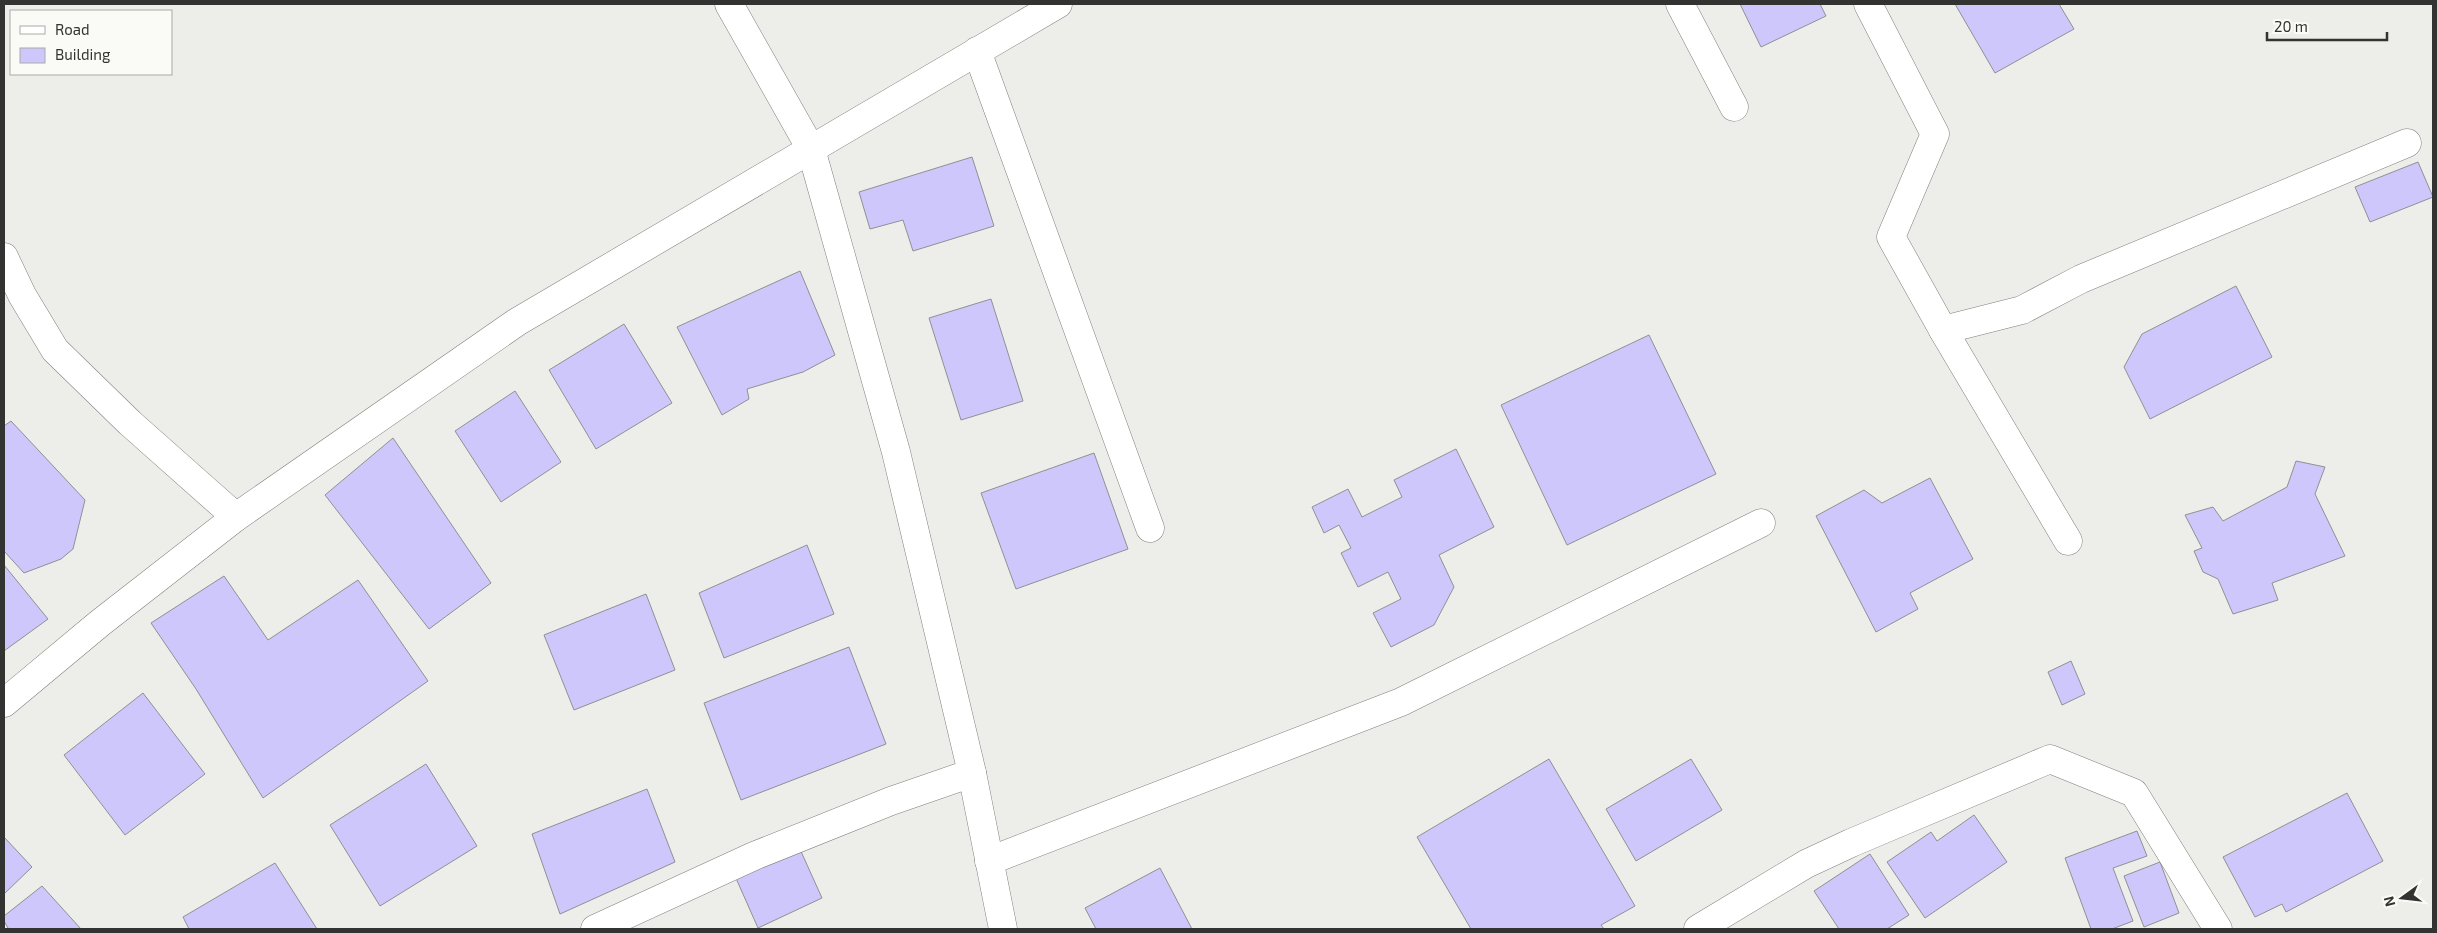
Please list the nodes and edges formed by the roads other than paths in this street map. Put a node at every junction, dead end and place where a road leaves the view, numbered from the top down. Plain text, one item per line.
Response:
1 (729, 4) edge
2 (1058, 4) edge
3 (1680, 4) edge
4 (1868, 4) edge
5 (977, 52) junction
6 (1734, 107) dead end
7 (2406, 143) dead end
8 (811, 150) junction
9 (4, 256) edge
10 (1943, 330) junction
11 (236, 517) junction
12 (1761, 522) dead end
13 (1150, 528) dead end
14 (2068, 541) dead end
15 (4, 703) edge
16 (972, 774) junction
17 (989, 861) junction
18 (595, 929) edge
19 (1003, 929) edge
20 (1698, 929) edge
21 (2218, 929) edge

1 - 8 street
2 - 5 street
3 - 6 street
4 - 10 street
5 - 8 street
5 - 13 street
7 - 10 street
8 - 11 street
8 - 16 street
9 - 11 street
10 - 14 street
11 - 15 street
12 - 17 street
16 - 17 street
16 - 18 street
17 - 19 street
20 - 21 street

